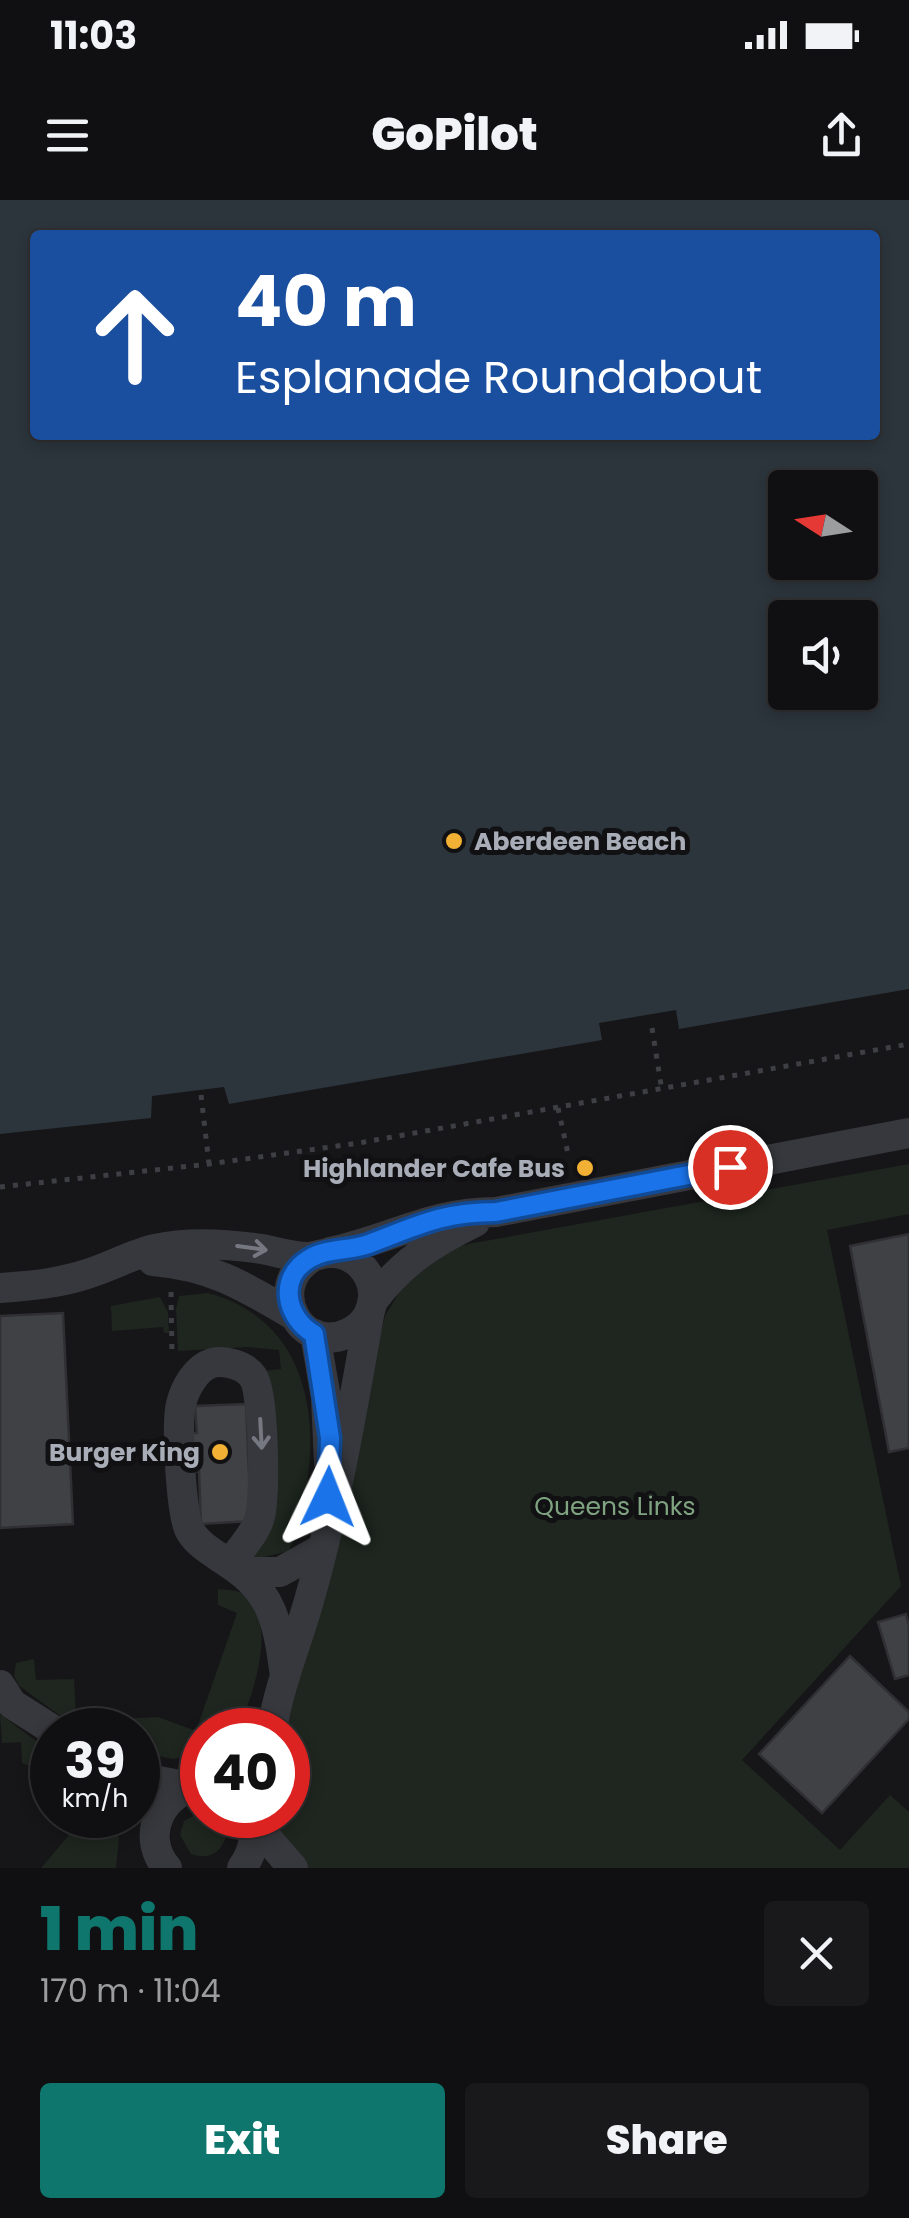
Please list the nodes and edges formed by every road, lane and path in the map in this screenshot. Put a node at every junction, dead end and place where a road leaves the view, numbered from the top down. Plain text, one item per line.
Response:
1 (652, 1028) dead end
2 (909, 1044) edge
3 (662, 1091) junction
4 (201, 1095) dead end
5 (558, 1108) junction
6 (909, 1133) edge
7 (569, 1158) dead end
8 (209, 1164) junction
9 (0, 1187) edge
10 (496, 1212) junction
11 (321, 1255) junction
12 (126, 1259) junction
13 (0, 1288) edge
14 (371, 1306) junction
15 (172, 1310) dead end
16 (304, 1324) junction
17 (172, 1332) dead end
18 (324, 1538) junction
19 (236, 1568) junction
20 (0, 1685) edge
21 (278, 1703) edge
22 (30, 1715) edge
23 (180, 1794) edge
24 (254, 1838) edge
25 (267, 1838) edge
26 (152, 1846) edge
27 (242, 1868) edge
28 (292, 1868) edge

1 - 3 path
2 - 3 path
3 - 5 path
4 - 8 path
5 - 7 path
5 - 8 path
6 - 10 street
8 - 9 path
10 - 11 street
10 - 14 street
12 -> 11 street
11 - 14 street
11 - 16 street
12 - 13 street
12 - 16 street
14 - 16 street
14 - 18 street
15 - 17 path
16 - 18 street
18 - 19 street
18 - 21 street
19 -> 19 street
19 - 21 street
20 - 22 street
23 - 26 street
24 - 27 street
25 - 28 street

